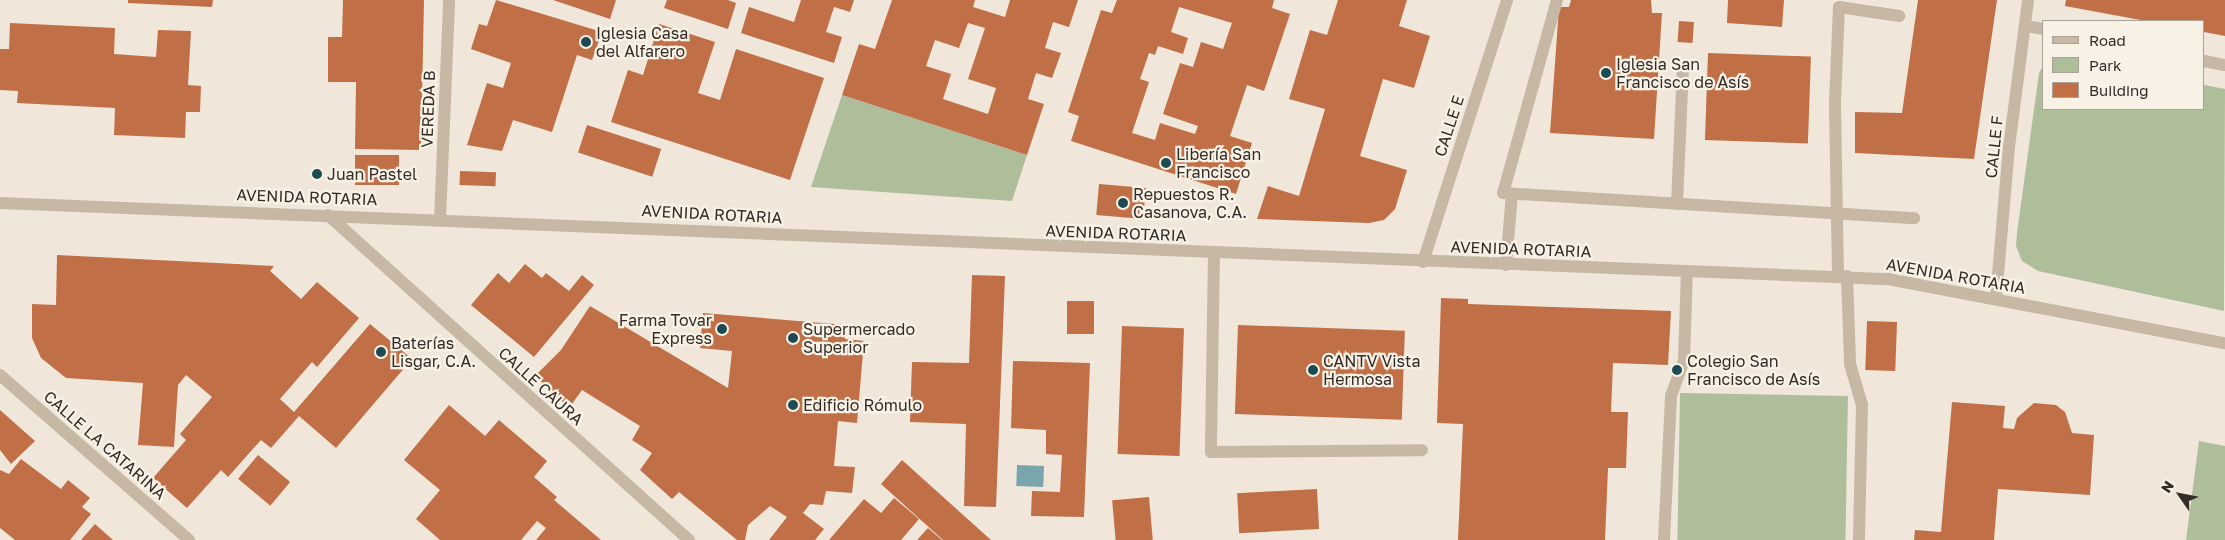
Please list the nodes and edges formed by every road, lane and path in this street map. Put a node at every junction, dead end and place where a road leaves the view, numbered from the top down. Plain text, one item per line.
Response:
1 (449, 0) edge
2 (1507, 0) edge
3 (1557, 0) edge
4 (2028, 0) edge
5 (1900, 16) dead end
6 (2024, 26) junction
7 (2042, 29) edge
8 (2205, 61) edge
9 (2225, 65) edge
10 (1683, 69) dead end
11 (1512, 194) junction
12 (0, 203) edge
13 (1677, 204) junction
14 (1838, 213) junction
15 (328, 214) junction
16 (1914, 218) dead end
17 (440, 219) junction
18 (1214, 253) junction
19 (1423, 262) junction
20 (1506, 265) junction
21 (1687, 271) junction
22 (1843, 276) junction
23 (1996, 298) junction
24 (2225, 343) edge
25 (0, 374) edge
26 (1422, 450) dead end
27 (189, 540) edge
28 (689, 540) edge
29 (1664, 540) edge
30 (1858, 540) edge

1 - 17 street, VEREDA B
2 - 19 street, CALLE E
3 - 11 street
4 - 6 street, CALLE F
5 - 14 street
6 - 7 street
6 - 23 street, CALLE F
8 - 9 street
10 - 13 street
11 - 13 street
11 - 20 street
12 - 15 street, AVENIDA ROTARIA
13 - 14 street
14 - 16 street
14 - 22 street
15 - 17 street, AVENIDA ROTARIA
15 - 28 street, CALLE CAURA
17 - 18 street, AVENIDA ROTARIA
18 - 19 street, AVENIDA ROTARIA
18 - 26 street
19 - 20 street, AVENIDA ROTARIA
20 - 21 street, AVENIDA ROTARIA
21 - 22 street, AVENIDA ROTARIA
21 - 29 street
22 - 23 street, AVENIDA ROTARIA
22 - 30 street
23 - 24 street, AVENIDA ROTARIA
25 - 27 street, CALLE LA CATARINA

